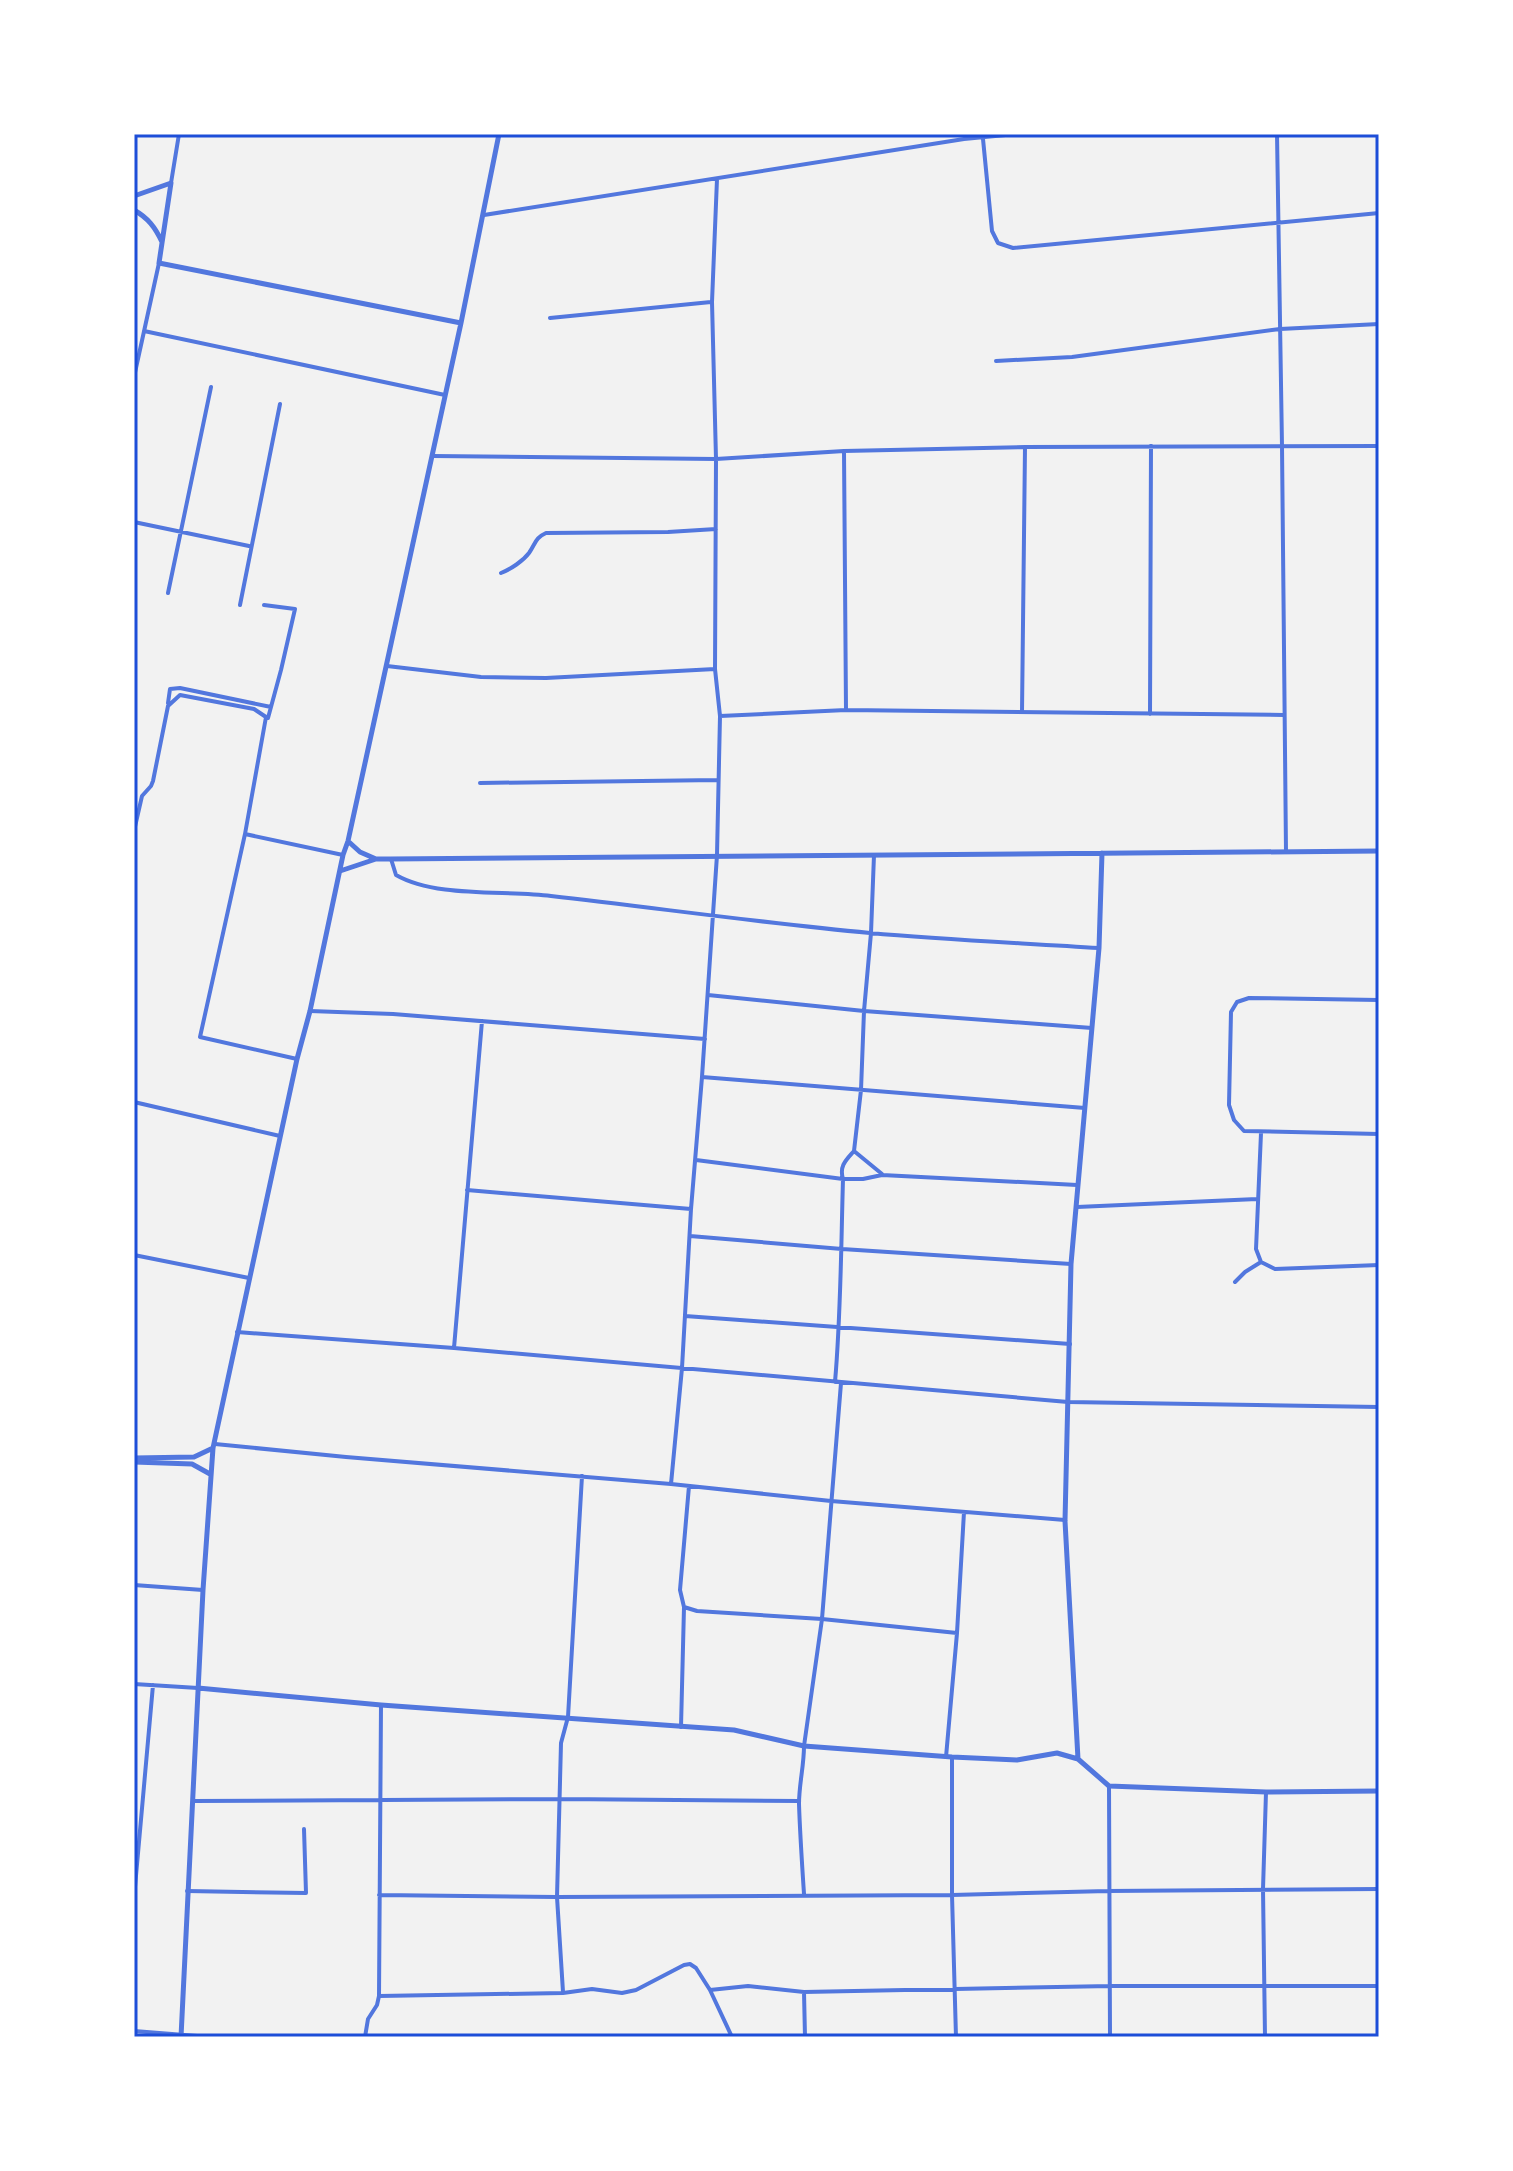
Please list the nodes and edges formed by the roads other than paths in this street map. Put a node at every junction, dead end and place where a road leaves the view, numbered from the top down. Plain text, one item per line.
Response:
1 (179, 134) edge
2 (499, 134) edge
3 (1016, 134) edge
4 (1277, 134) edge
5 (964, 136) edge
6 (983, 138) junction
7 (717, 179) junction
8 (171, 183) junction
9 (134, 196) edge
10 (134, 210) edge
11 (1379, 213) edge
12 (484, 215) junction
13 (1279, 222) junction
14 (162, 243) junction
15 (159, 263) junction
16 (712, 302) junction
17 (550, 318) dead end
18 (461, 323) junction
19 (1379, 324) edge
20 (1280, 329) junction
21 (144, 331) junction
22 (996, 361) dead end
23 (134, 377) edge
24 (211, 387) dead end
25 (445, 395) junction
26 (280, 404) dead end
27 (1151, 446) junction
28 (1282, 446) junction
29 (1379, 446) edge
30 (1025, 447) junction
31 (844, 451) junction
32 (432, 456) junction
33 (716, 459) junction
34 (134, 522) edge
35 (716, 529) junction
36 (180, 531) junction
37 (250, 546) junction
38 (501, 573) dead end
39 (168, 593) dead end
40 (240, 605) dead end
41 (264, 605) dead end
42 (387, 666) junction
43 (715, 669) junction
44 (168, 706) junction
45 (271, 707) junction
46 (846, 710) junction
47 (1022, 712) junction
48 (1150, 714) junction
49 (1284, 715) junction
50 (720, 716) junction
51 (265, 728) junction
52 (718, 780) junction
53 (480, 783) dead end
54 (134, 799) edge
55 (141, 800) junction
56 (134, 831) edge
57 (245, 834) junction
58 (348, 841) junction
59 (1379, 851) edge
60 (1286, 852) junction
61 (1102, 853) junction
62 (343, 855) junction
63 (717, 855) junction
64 (874, 855) junction
65 (376, 859) junction
66 (394, 859) junction
67 (340, 871) junction
68 (712, 917) junction
69 (871, 933) junction
70 (1099, 948) junction
71 (708, 995) junction
72 (1379, 1000) edge
73 (310, 1011) junction
74 (864, 1011) junction
75 (482, 1021) junction
76 (1093, 1028) junction
77 (705, 1039) junction
78 (297, 1059) junction
79 (702, 1077) junction
80 (861, 1090) junction
81 (134, 1102) edge
82 (1085, 1108) junction
83 (1261, 1133) junction
84 (1379, 1134) edge
85 (281, 1136) junction
86 (854, 1151) junction
87 (696, 1160) junction
88 (882, 1175) junction
89 (843, 1179) junction
90 (1077, 1185) junction
91 (467, 1190) junction
92 (1257, 1199) junction
93 (1077, 1207) junction
94 (691, 1209) junction
95 (690, 1236) junction
96 (842, 1249) junction
97 (134, 1255) edge
98 (1261, 1262) junction
99 (1071, 1264) junction
100 (1379, 1265) edge
101 (249, 1278) junction
102 (1235, 1282) dead end
103 (685, 1316) junction
104 (840, 1328) junction
105 (237, 1332) junction
106 (1070, 1344) junction
107 (454, 1348) junction
108 (682, 1368) junction
109 (838, 1382) junction
110 (1068, 1402) junction
111 (1379, 1407) edge
112 (214, 1446) junction
113 (134, 1460) edge
114 (210, 1474) junction
115 (582, 1476) junction
116 (671, 1484) junction
117 (689, 1486) junction
118 (831, 1501) junction
119 (964, 1512) junction
120 (1065, 1521) junction
121 (134, 1585) edge
122 (203, 1590) junction
123 (684, 1607) junction
124 (822, 1619) junction
125 (957, 1633) junction
126 (134, 1684) edge
127 (153, 1685) junction
128 (198, 1688) junction
129 (381, 1705) junction
130 (568, 1717) junction
131 (681, 1727) junction
132 (804, 1746) junction
133 (949, 1757) junction
134 (1078, 1759) junction
135 (1109, 1786) junction
136 (1379, 1791) edge
137 (1266, 1792) junction
138 (560, 1799) junction
139 (193, 1801) junction
140 (380, 1801) junction
141 (799, 1801) junction
142 (304, 1829) dead end
143 (1263, 1889) junction
144 (1379, 1889) edge
145 (187, 1891) junction
146 (1108, 1891) junction
147 (379, 1895) junction
148 (804, 1895) junction
149 (952, 1895) junction
150 (557, 1897) junction
151 (134, 1898) edge
152 (1265, 1985) junction
153 (1111, 1986) junction
154 (1379, 1986) edge
155 (710, 1990) junction
156 (956, 1990) junction
157 (804, 1992) junction
158 (563, 1993) junction
159 (379, 1996) junction
160 (134, 2031) edge
161 (181, 2036) edge
162 (210, 2037) edge
163 (365, 2037) edge
164 (732, 2037) edge
165 (805, 2037) edge
166 (956, 2037) edge
167 (1110, 2037) edge
168 (1265, 2037) edge

1 - 8 street
2 - 12 street
3 - 6 street
4 - 13 street
5 - 6 street
5 - 7 street
6 - 13 street
7 - 12 street
7 - 16 street
8 - 9 street
8 - 14 street
10 - 14 street
11 - 13 street
12 - 18 street
13 - 20 street
14 - 15 street
15 - 18 street
15 - 21 street
16 - 17 street
16 - 33 street
18 - 25 street
19 - 20 street
20 - 22 street
20 - 28 street
21 - 23 street
21 - 25 street
24 - 36 street
25 - 32 street
26 - 37 street
27 - 28 street
27 - 30 street
27 - 48 street
28 - 29 street
28 - 49 street
30 - 31 street
30 - 47 street
31 - 33 street
31 - 46 street
32 - 33 street
32 - 42 street
33 - 35 street
34 - 36 street
35 - 38 street
35 - 43 street
36 - 37 street
36 - 39 street
37 - 40 street
41 - 45 street
42 - 43 street
42 - 58 street
43 - 50 street
44 - 45 street
44 - 51 street
44 - 55 street
45 - 51 street
46 - 47 street
46 - 50 street
47 - 48 street
48 - 49 street
49 - 60 street
50 - 52 street
51 - 57 street
52 - 53 street
52 - 63 street
54 - 55 street
55 - 56 street
57 - 62 street
57 - 78 street
58 - 62 street
58 - 65 street
59 - 60 street
60 - 61 street
61 - 64 street
61 - 70 street
62 - 67 street
63 - 64 street
63 - 66 street
63 - 68 street
64 - 69 street
65 - 66 street
65 - 67 street
66 - 68 street
67 - 73 street
68 - 69 street
68 - 71 street
69 - 70 street
69 - 74 street
70 - 76 street
71 - 74 street
71 - 77 street
72 - 83 street
73 - 75 street
73 - 78 street
74 - 76 street
74 - 80 street
75 - 77 street
75 - 91 street
76 - 82 street
77 - 79 street
78 - 85 street
79 - 80 street
79 - 87 street
80 - 82 street
80 - 86 street
81 - 85 street
82 - 90 street
83 - 84 street
83 - 92 street
85 - 101 street
86 - 88 street
86 - 89 street
87 - 89 street
87 - 94 street
88 - 89 street
88 - 90 street
89 - 96 street
90 - 93 street
91 - 94 street
91 - 107 street
92 - 93 street
92 - 98 street
93 - 99 street
94 - 95 street
95 - 96 street
95 - 103 street
96 - 99 street
96 - 104 street
97 - 101 street
98 - 100 street
98 - 102 street
99 - 106 street
101 - 105 street
103 - 104 street
103 - 108 street
104 - 106 street
104 - 109 street
105 - 107 street
105 - 112 street
106 - 110 street
107 - 108 street
108 - 109 street
108 - 116 street
109 - 110 street
109 - 118 street
110 - 111 street
110 - 120 street
112 - 113 street
112 - 114 street
112 - 115 street
113 - 114 street
114 - 122 street
115 - 116 street
115 - 130 street
116 - 117 street
117 - 118 street
117 - 123 street
118 - 119 street
118 - 124 street
119 - 120 street
119 - 125 street
120 - 134 street
121 - 122 street
122 - 128 street
123 - 124 street
123 - 131 street
124 - 125 street
124 - 132 street
125 - 133 street
126 - 127 street
127 - 128 street
127 - 151 street
128 - 129 street
128 - 139 street
129 - 130 street
129 - 140 street
130 - 131 street
130 - 138 street
131 - 132 street
132 - 133 street
132 - 141 street
133 - 134 street
133 - 149 street
134 - 135 street
135 - 137 street
135 - 146 street
136 - 137 street
137 - 143 street
138 - 140 street
138 - 141 street
138 - 150 street
139 - 140 street
139 - 145 street
140 - 147 street
141 - 148 street
142 - 145 street
143 - 144 street
143 - 146 street
143 - 152 street
145 - 161 street
146 - 149 street
146 - 153 street
147 - 150 street
147 - 159 street
148 - 149 street
148 - 150 street
149 - 156 street
150 - 158 street
152 - 153 street
152 - 154 street
152 - 168 street
153 - 156 street
153 - 167 street
155 - 157 street
155 - 158 street
155 - 164 street
156 - 157 street
156 - 166 street
157 - 165 street
158 - 159 street
159 - 163 street
160 - 161 street
161 - 162 street

